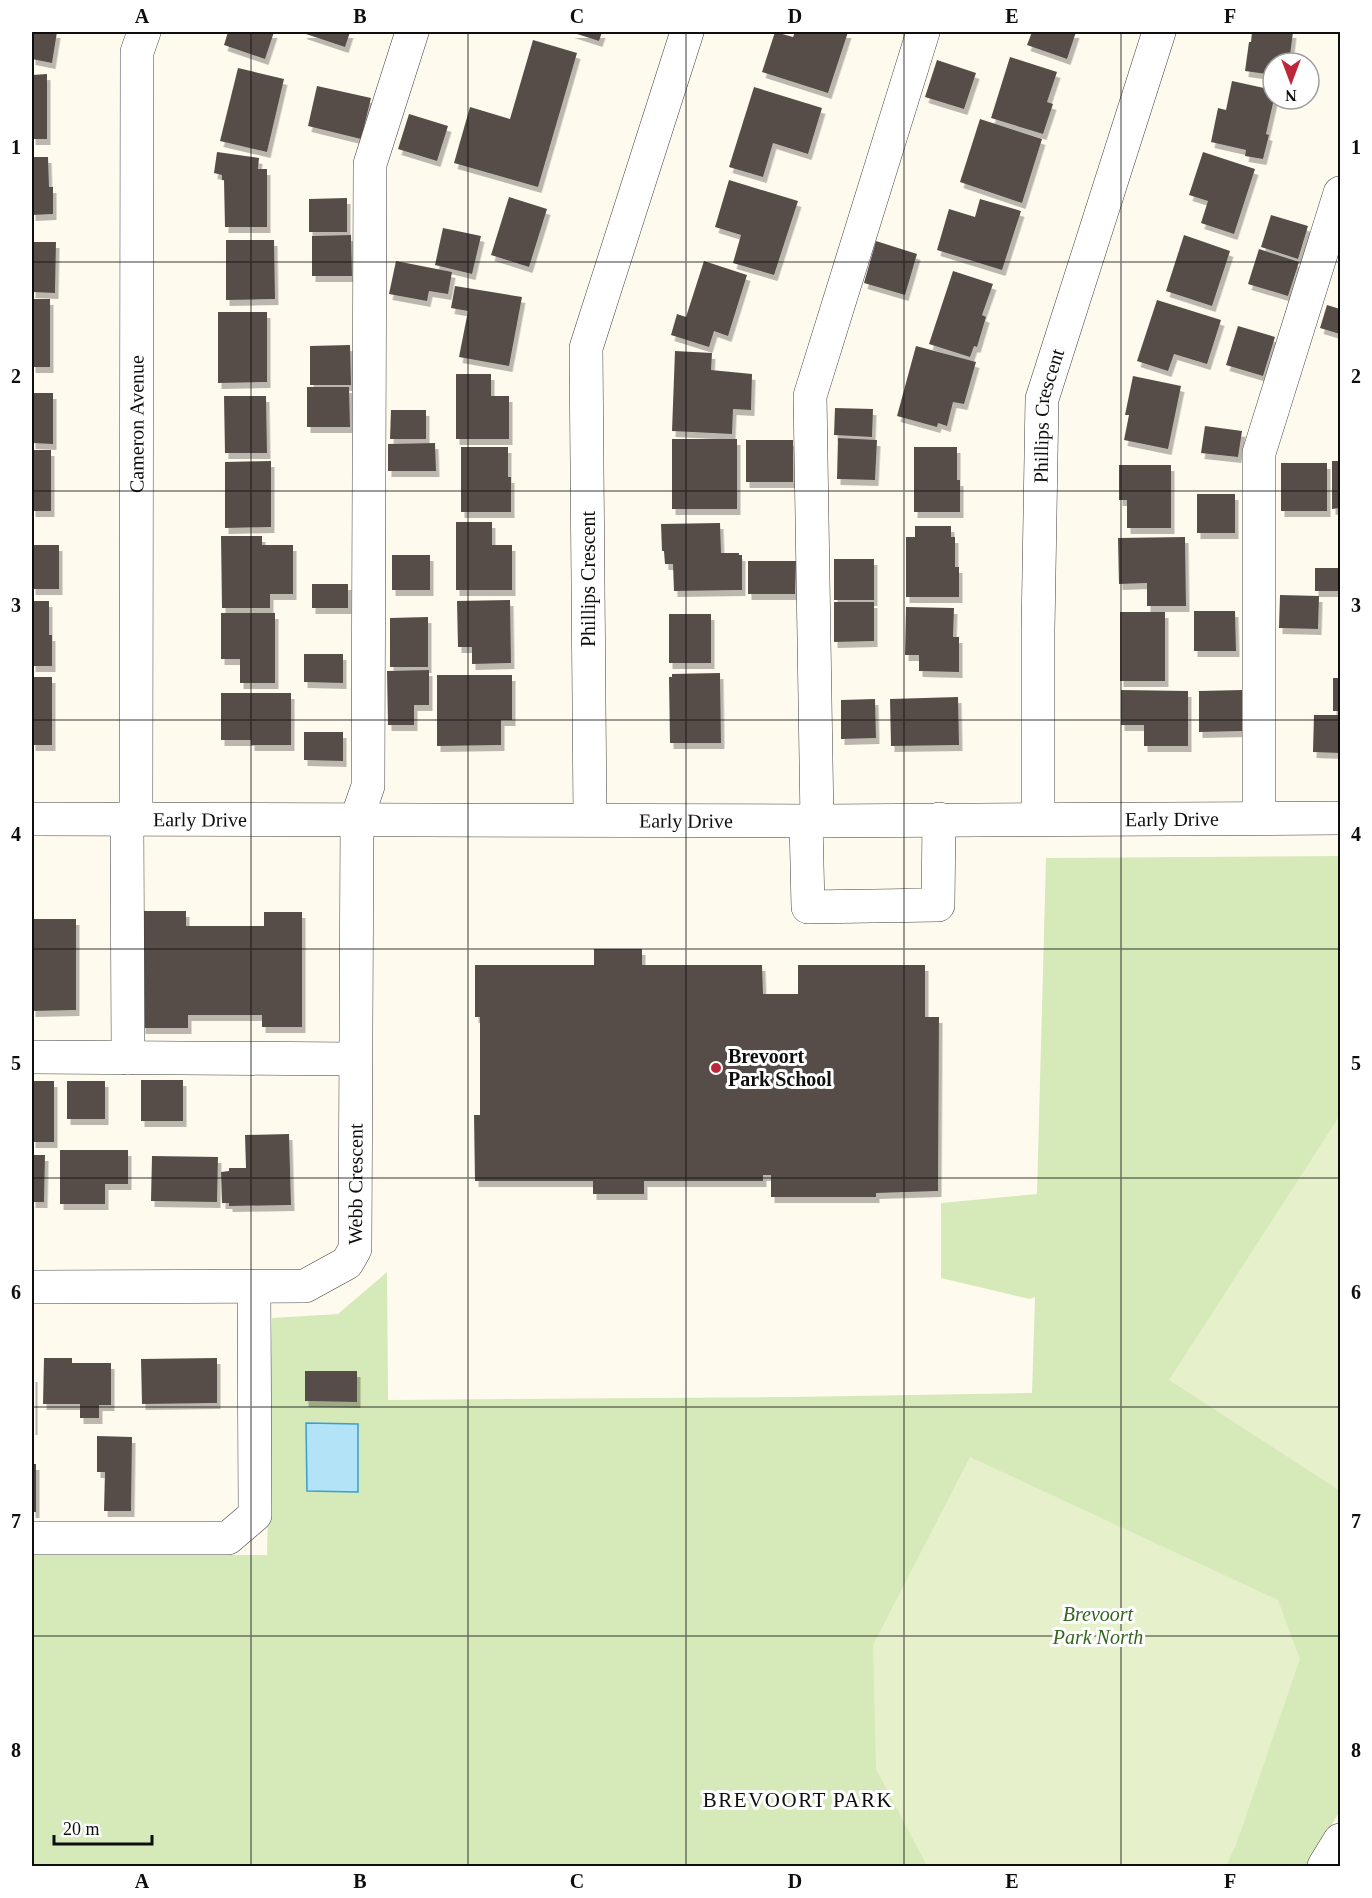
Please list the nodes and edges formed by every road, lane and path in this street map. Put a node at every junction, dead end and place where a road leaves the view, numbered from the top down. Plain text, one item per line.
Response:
1 (144, 32) edge
2 (412, 32) edge
3 (687, 32) edge
4 (923, 32) edge
5 (1159, 32) edge
6 (1341, 193) edge
7 (131, 818) junction
8 (357, 818) junction
9 (1259, 818) junction
10 (1341, 818) edge
11 (32, 819) edge
12 (590, 819) junction
13 (939, 819) junction
14 (1038, 819) junction
15 (812, 820) junction
16 (32, 1057) edge
17 (128, 1058) junction
18 (355, 1059) junction
19 (32, 1287) edge
20 (254, 1287) junction
21 (32, 1538) edge
22 (1341, 1840) edge
23 (1324, 1866) edge

1 - 7 street, Cameron Avenue
2 - 8 street, Webb Crescent
3 - 12 street, Phillips Crescent
4 - 15 street
5 - 14 street, Phillips Crescent
6 - 9 street
7 - 8 street, Early Drive
7 - 11 street, Early Drive
7 - 17 street, Cameron Avenue
8 - 12 street, Early Drive
8 - 18 street, Webb Crescent
9 - 10 street, Early Drive
9 - 14 street, Early Drive
12 - 15 street, Early Drive
13 - 14 street, Early Drive
13 - 15 street, Early Drive
13 - 15 street
16 - 17 street
17 - 18 street
18 - 20 street, Webb Crescent
19 - 20 street, Webb Crescent
20 - 21 street
22 - 23 street

